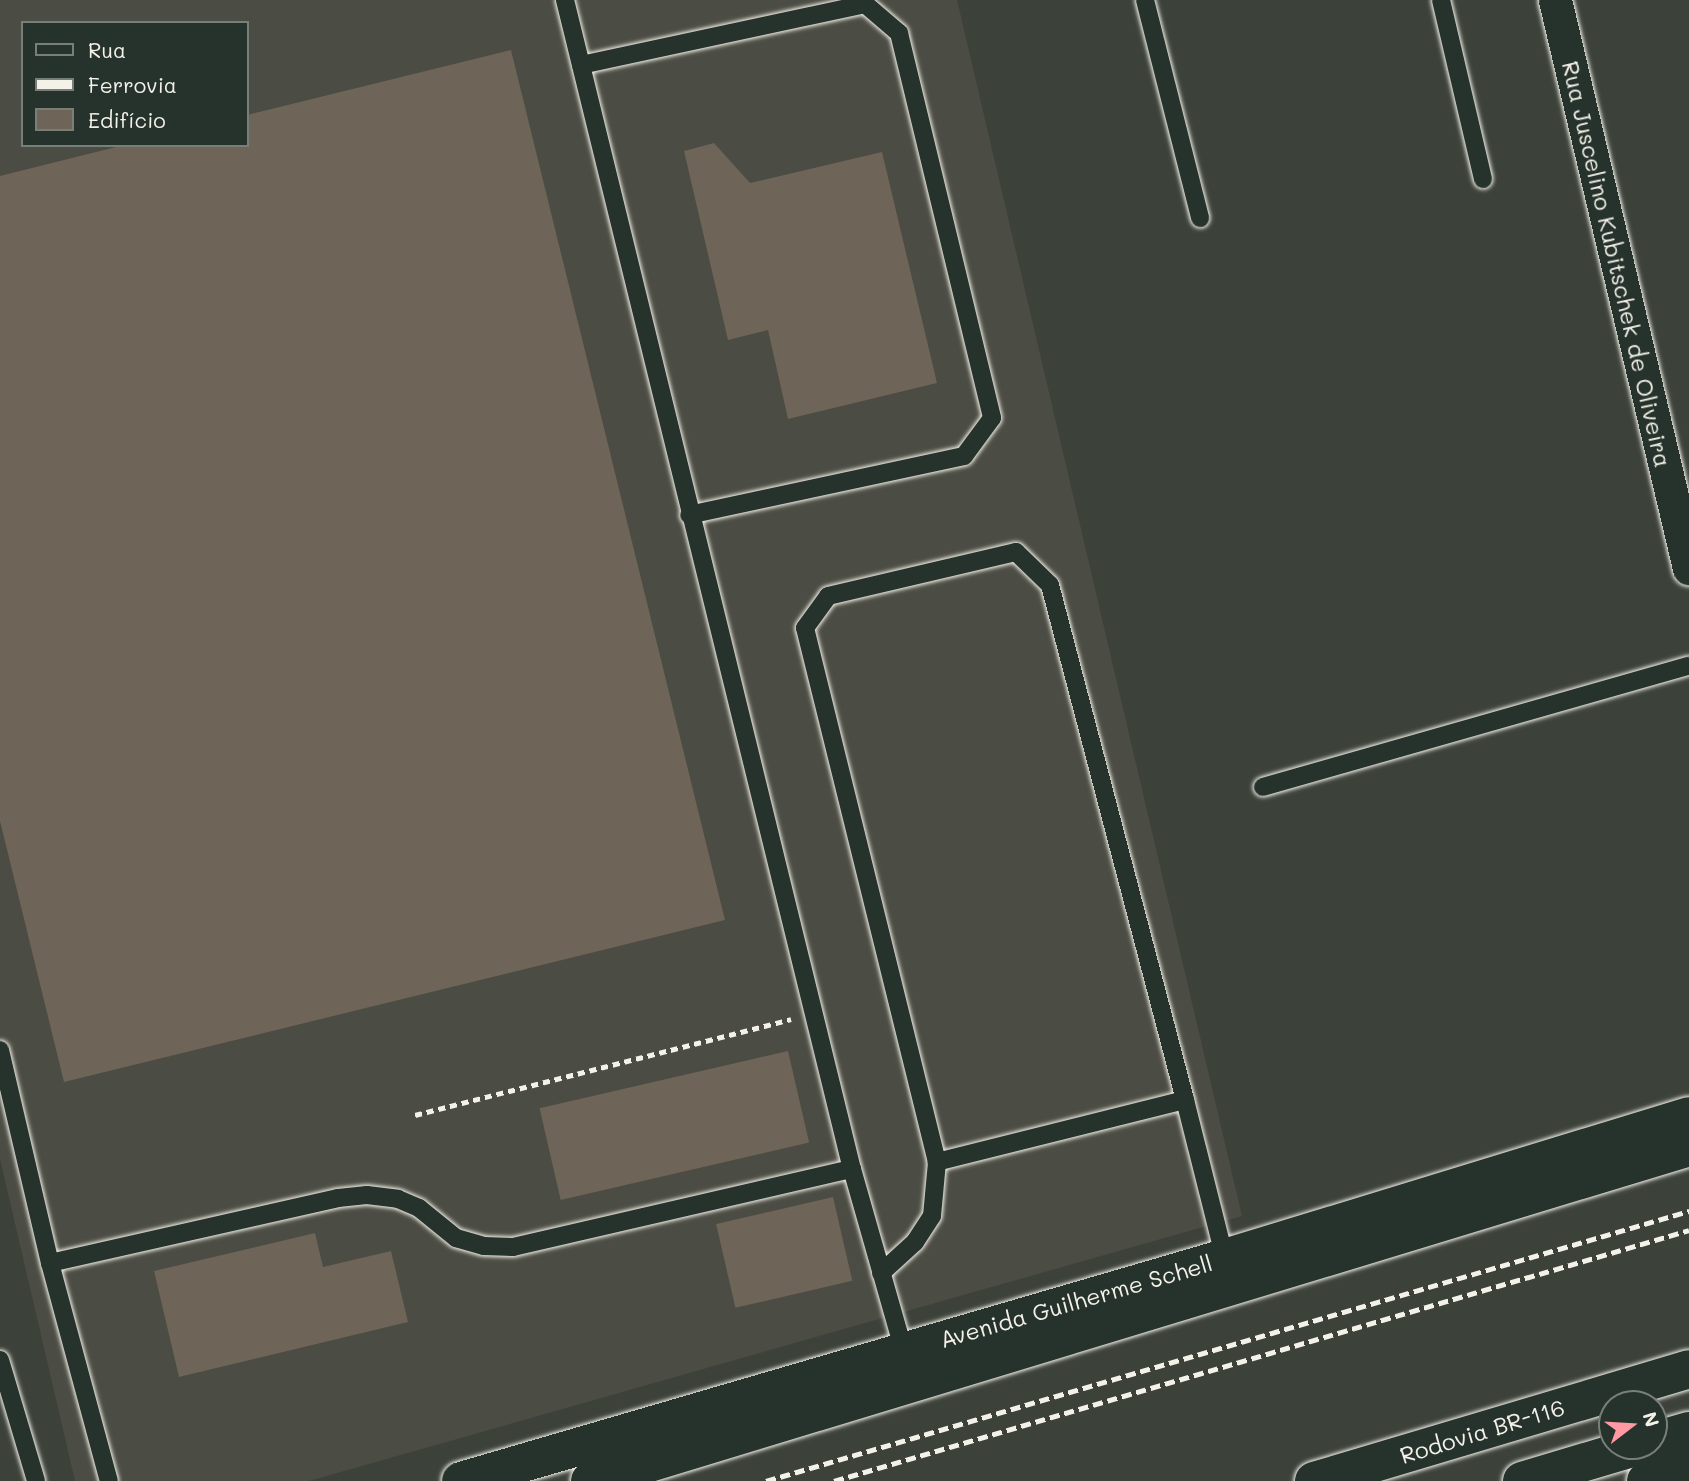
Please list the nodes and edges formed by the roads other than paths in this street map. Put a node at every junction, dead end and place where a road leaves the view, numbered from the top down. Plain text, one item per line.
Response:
1 (565, 0) edge
2 (1145, 0) edge
3 (1441, 0) edge
4 (1555, 0) edge
5 (581, 65) junction
6 (1483, 179) dead end
7 (1200, 219) dead end
8 (689, 515) junction
9 (1689, 568) edge
10 (1689, 666) edge
11 (1263, 787) dead end
12 (0, 1050) edge
13 (1185, 1100) junction
14 (1689, 1116) edge
15 (1689, 1147) edge
16 (937, 1162) junction
17 (852, 1169) junction
18 (50, 1263) junction
19 (1229, 1271) junction
20 (881, 1273) junction
21 (0, 1360) edge
22 (908, 1366) junction
23 (1689, 1369) edge
24 (1689, 1431) edge
25 (1668, 1437) edge
26 (1598, 1458) edge
27 (1689, 1468) edge
28 (37, 1481) edge
29 (109, 1481) edge
30 (461, 1481) edge
31 (590, 1481) edge
32 (1314, 1481) edge
33 (1522, 1481) edge
34 (1646, 1481) edge

1 - 5 lane
2 - 7 lane
3 - 6 lane
4 - 9 street, Rua Juscelino Kubitschek de Oliveira
5 - 8 lane
5 - 8 lane
8 - 17 lane
10 - 11 lane
12 - 18 lane
13 - 16 lane
13 - 16 lane
13 - 19 lane
14 - 19 main road, Avenida Guilherme Schell
15 - 19 main road, Avenida Guilherme Schell
16 - 20 lane
17 - 18 lane
17 - 20 lane
18 - 29 lane
19 - 22 main road, Avenida Guilherme Schell
20 - 22 lane
21 - 28 lane
22 - 30 main road, Avenida Guilherme Schell
22 - 31 main road, Avenida Guilherme Schell
23 - 32 main road, Rodovia BR-116
24 - 25 main road
26 - 33 main road
27 - 34 main road

